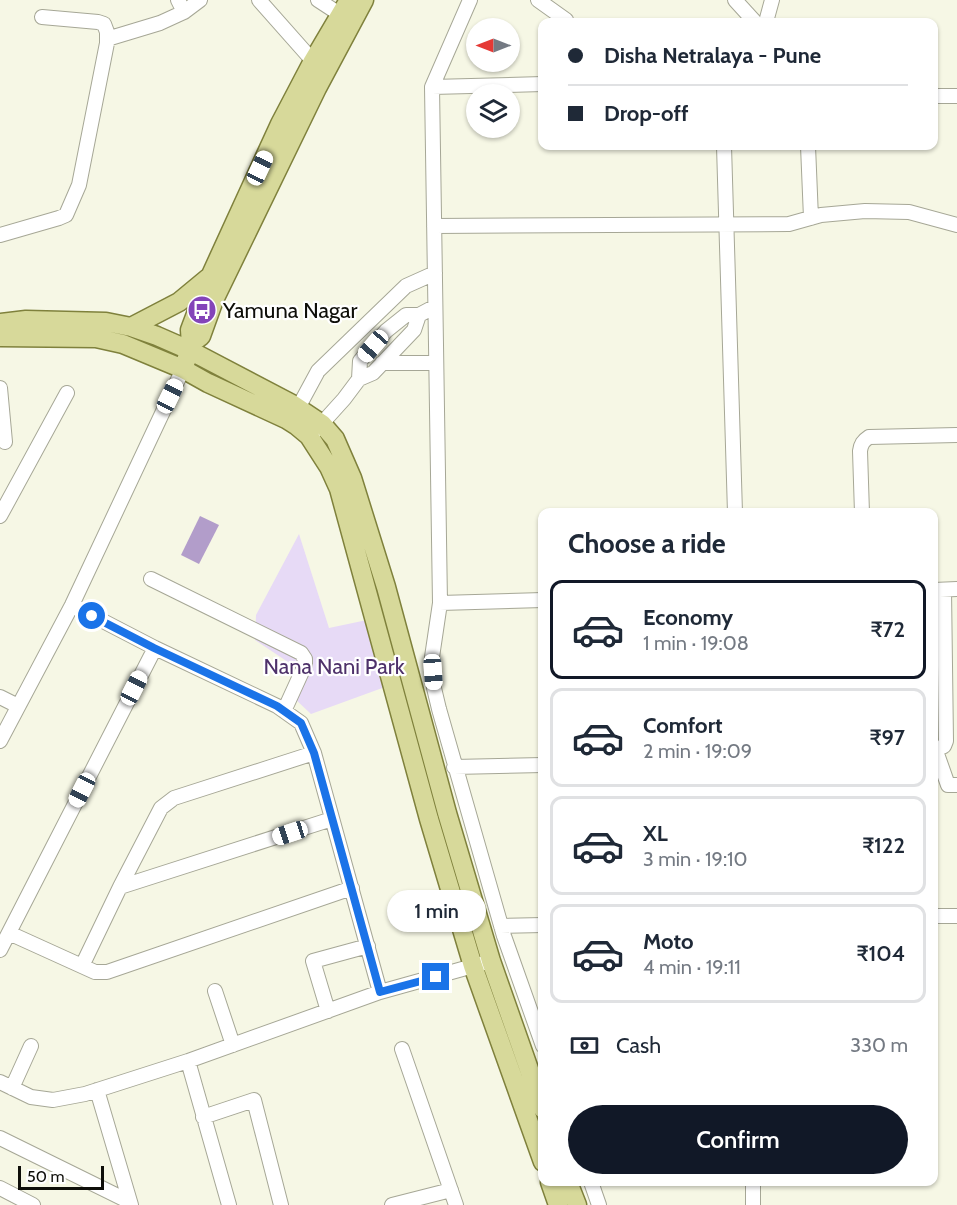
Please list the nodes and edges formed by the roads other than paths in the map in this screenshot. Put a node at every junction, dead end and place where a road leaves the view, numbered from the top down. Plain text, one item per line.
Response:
1 (200, 0) edge
2 (259, 0) edge
3 (318, 0) edge
4 (364, 0) edge
5 (470, 0) edge
6 (538, 0) edge
7 (735, 0) edge
8 (772, 0) edge
9 (181, 6) edge
10 (345, 7) edge
11 (42, 17) dead end
12 (563, 18) edge
13 (751, 18) edge
14 (767, 18) edge
15 (107, 39) junction
16 (313, 62) junction
17 (538, 84) edge
18 (432, 87) junction
19 (938, 96) edge
20 (957, 96) edge
21 (724, 150) edge
22 (808, 150) edge
23 (811, 218) junction
24 (726, 225) junction
25 (957, 225) edge
26 (434, 226) junction
27 (0, 235) edge
28 (435, 273) junction
29 (210, 277) junction
30 (434, 308) junction
31 (419, 315) junction
32 (0, 322) edge
33 (131, 327) junction
34 (0, 337) edge
35 (190, 347) junction
36 (382, 363) junction
37 (435, 363) junction
38 (183, 369) junction
39 (359, 379) junction
40 (0, 387) edge
41 (67, 393) dead end
42 (0, 394) edge
43 (293, 414) junction
44 (316, 430) junction
45 (957, 435) edge
46 (5, 442) dead end
47 (735, 508) edge
48 (862, 508) edge
49 (0, 516) edge
50 (152, 579) dead end
51 (945, 590) edge
52 (538, 600) edge
53 (440, 603) junction
54 (72, 605) junction
55 (154, 648) junction
56 (0, 697) edge
57 (18, 706) junction
58 (284, 711) junction
59 (0, 741) edge
60 (938, 750) edge
61 (314, 753) junction
62 (938, 759) edge
63 (538, 765) edge
64 (454, 766) junction
65 (957, 784) edge
66 (332, 819) junction
67 (120, 887) junction
68 (352, 888) junction
69 (938, 916) edge
70 (957, 916) edge
71 (538, 925) edge
72 (501, 926) junction
73 (9, 933) junction
74 (368, 946) junction
75 (0, 950) edge
76 (491, 961) junction
77 (82, 966) junction
78 (473, 966) junction
79 (215, 992) dead end
80 (380, 992) junction
81 (328, 1011) junction
82 (538, 1032) edge
83 (233, 1045) junction
84 (31, 1046) dead end
85 (402, 1049) dead end
86 (188, 1061) junction
87 (6, 1085) edge
88 (96, 1090) junction
89 (538, 1095) edge
90 (203, 1117) junction
91 (0, 1138) edge
92 (538, 1148) edge
93 (551, 1186) edge
94 (570, 1186) edge
95 (592, 1186) edge
96 (753, 1186) edge
97 (0, 1188) edge
98 (451, 1190) junction
99 (130, 1203) edge
100 (33, 1205) edge
101 (229, 1205) edge
102 (281, 1205) edge
103 (392, 1205) edge
104 (456, 1205) edge
105 (558, 1205) edge
106 (577, 1205) edge
107 (599, 1205) edge
108 (753, 1205) edge

1 - 9 street
2 - 16 street
3 - 10 street
4 - 35 main road
5 - 18 street
6 - 12 street
7 - 13 street
8 - 14 street
9 - 15 street
10 - 16 main road
11 - 15 street
15 - 27 street
16 - 29 main road
17 - 18 street
18 - 26 street
19 - 20 street
21 - 24 street
22 - 23 street
23 - 24 street
23 - 25 street
24 - 26 street
24 - 47 street
26 - 28 street
28 - 30 street
28 - 43 street
29 - 33 main road
29 - 35 main road
30 - 31 street
30 - 37 street
31 - 36 street
31 - 39 street
32 - 33 main road
33 - 35 main road
34 - 38 main road
35 - 38 main road
35 - 43 main road
36 - 37 street
36 - 39 street
37 - 53 street
38 - 43 main road
38 - 54 street
39 - 44 street
40 - 42 street
41 - 49 street
42 - 46 street
43 - 44 main road
44 - 76 main road
44 - 78 main road
45 - 48 street
50 - 58 street
51 - 60 street
52 - 53 street
53 - 64 street
54 - 55 street
54 - 57 street
55 - 58 street
55 - 73 street
56 - 57 street
57 - 59 street
58 - 61 street
61 - 66 street
61 - 67 street
62 - 65 street
63 - 64 street
64 - 72 street
66 - 67 street
66 - 68 street
67 - 77 street
68 - 74 street
68 - 77 street
69 - 70 street
71 - 72 street
72 - 82 street
73 - 75 street
73 - 77 street
74 - 80 street
74 - 81 street
76 - 78 street
76 - 89 main road
78 - 80 street
78 - 92 main road
79 - 83 street
80 - 81 street
81 - 83 street
83 - 86 street
84 - 87 street
85 - 98 street
86 - 88 street
86 - 90 street
87 - 88 street
88 - 99 street
90 - 101 street
90 - 102 street
91 - 99 street
93 - 105 main road
94 - 106 main road
95 - 107 street
96 - 108 street
97 - 100 street
98 - 103 street
98 - 104 street

